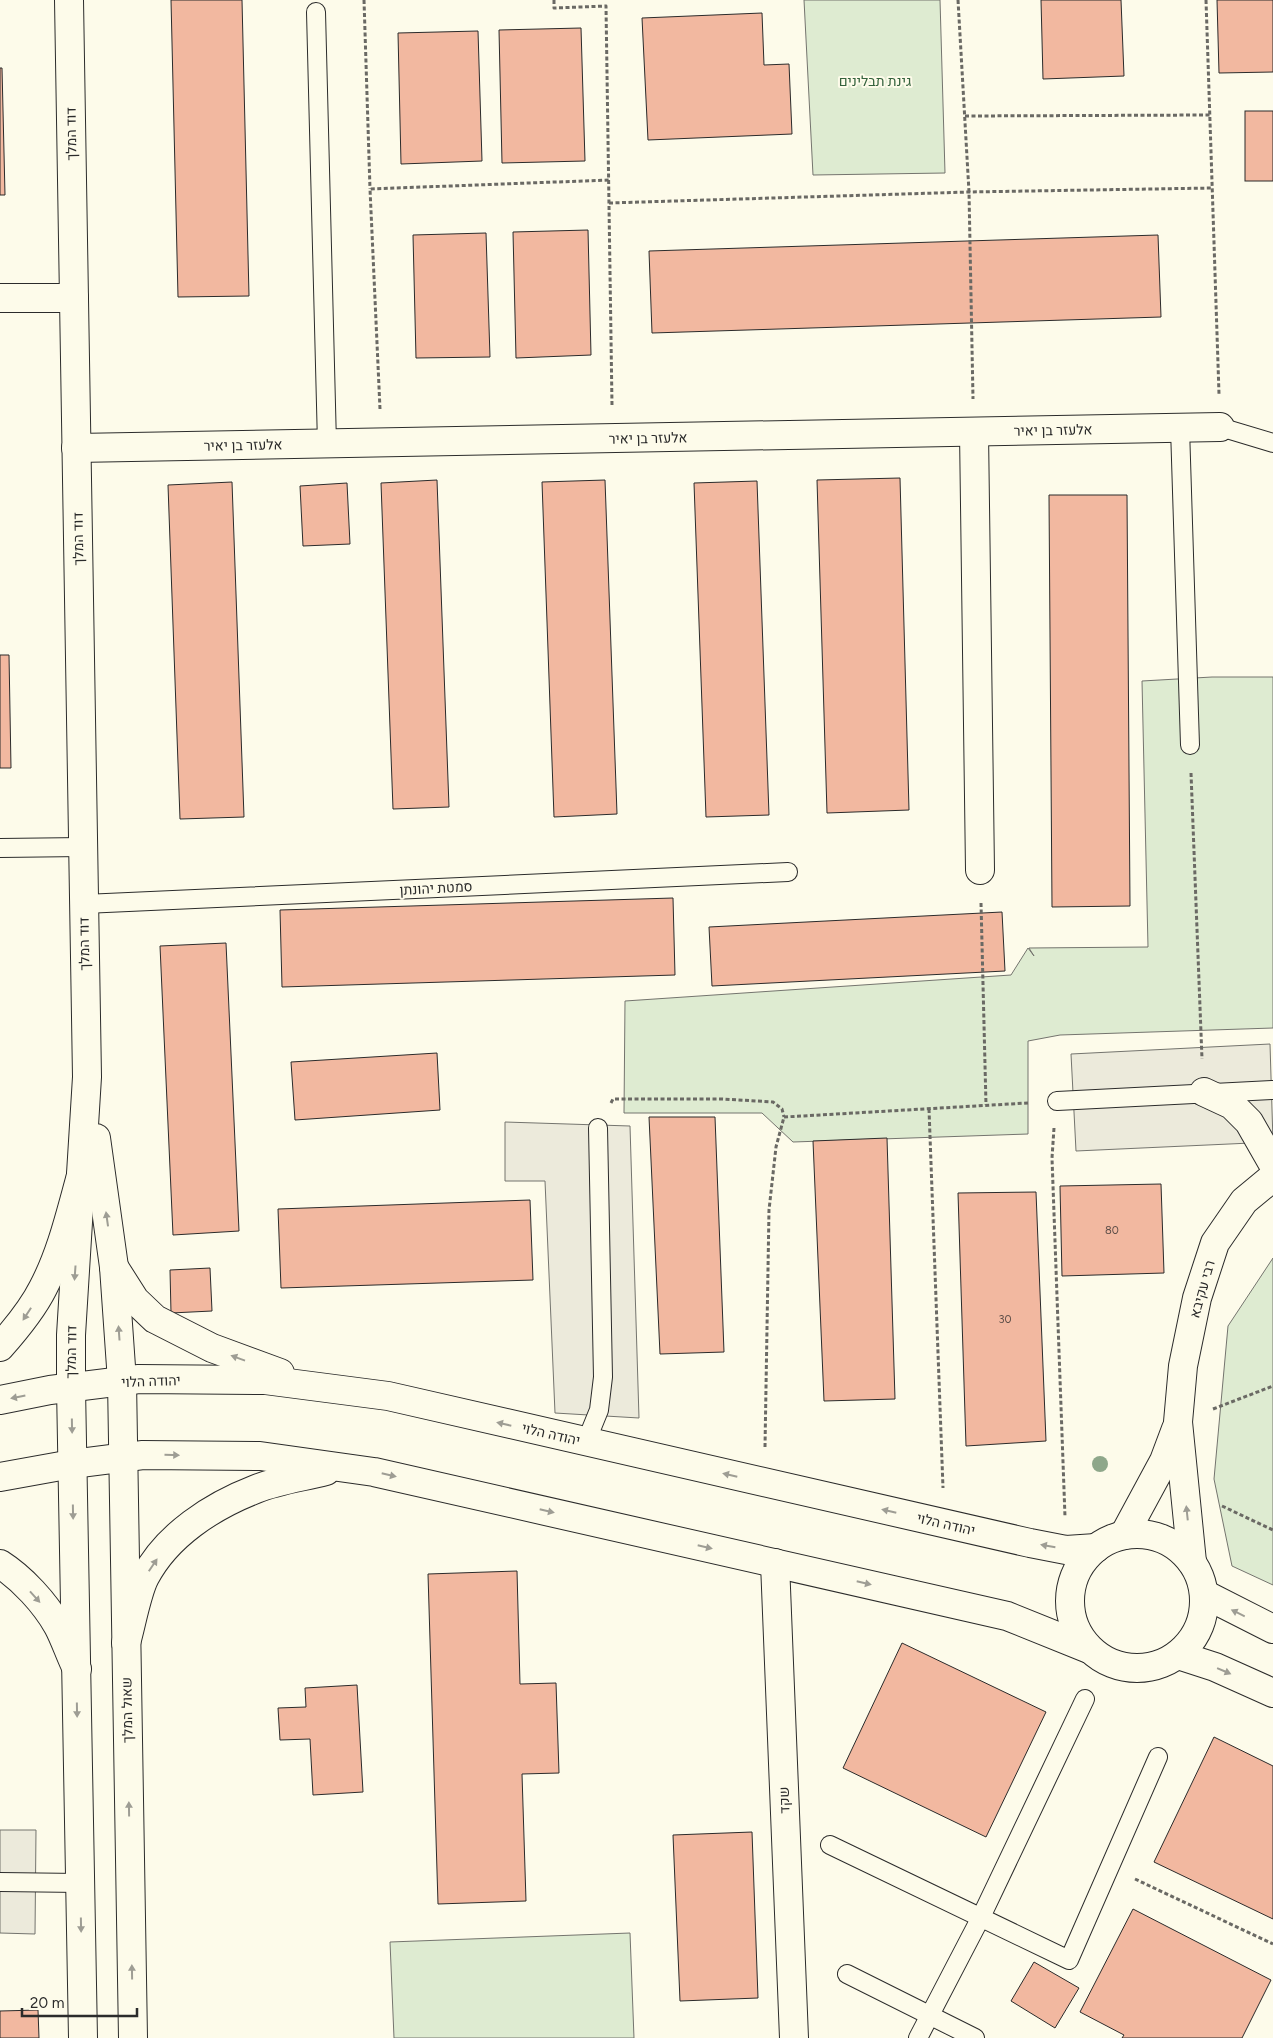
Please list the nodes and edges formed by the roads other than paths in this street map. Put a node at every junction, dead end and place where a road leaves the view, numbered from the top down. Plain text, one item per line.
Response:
1 (69, 0) edge
2 (316, 12) dead end
3 (0, 298) edge
4 (74, 298) junction
5 (1220, 427) joint
6 (1180, 428) junction
7 (974, 432) junction
8 (1273, 443) edge
9 (327, 444) junction
10 (76, 448) junction
11 (1190, 745) road end
12 (83, 847) junction
13 (0, 848) edge
14 (980, 870) road end
15 (788, 872) dead end
16 (84, 904) junction
17 (87, 1078) junction
18 (1272, 1090) edge
19 (1204, 1092) junction
20 (1057, 1101) road end
21 (598, 1128) dead end
22 (1273, 1164) edge
23 (82, 1172) junction
24 (1273, 1177) edge
25 (114, 1267) junction
26 (0, 1347) edge
27 (122, 1381) junction
28 (316, 1387) junction
29 (70, 1388) junction
30 (0, 1400) edge
31 (1178, 1422) junction
32 (586, 1442) junction
33 (123, 1457) junction
34 (72, 1464) junction
35 (340, 1467) junction
36 (0, 1477) edge
37 (1124, 1536) junction
38 (1096, 1548) junction
39 (1192, 1562) junction
40 (775, 1563) junction
41 (0, 1564) edge
42 (1204, 1594) junction
43 (1273, 1629) edge
44 (126, 1643) junction
45 (1089, 1649) junction
46 (1178, 1655) junction
47 (77, 1668) junction
48 (1273, 1693) edge
49 (1085, 1699) dead end
50 (1158, 1757) dead end
51 (830, 1845) dead end
52 (0, 1882) edge
53 (80, 1883) junction
54 (981, 1917) junction
55 (847, 1974) dead end
56 (930, 2016) junction
57 (83, 2038) edge
58 (133, 2038) edge
59 (794, 2038) edge
60 (918, 2038) edge
61 (975, 2038) edge

1 - 4 street, דוד המלך
2 - 9 lane
3 - 4 street
4 - 10 street, דוד המלך
5 - 6 street, אלעזר בן יאיר
5 - 8 lane
6 - 7 street, אלעזר בן יאיר
6 - 11 lane
7 - 9 street, אלעזר בן יאיר
7 - 14 street
9 - 10 street, אלעזר בן יאיר
10 - 12 street, דוד המלך
12 - 13 lane
12 - 16 street, דוד המלך
15 - 16 lane, סמטת יהונתן
16 - 17 street, דוד המלך
17 - 23 street, דוד המלך
25 -> 17 street, דוד המלך
18 - 19 lane
19 - 20 lane
19 - 22 street
21 - 32 lane
23 -> 26 street
23 -> 29 street, דוד המלך
24 - 31 street, רבי עקיבא
27 -> 25 street, דוד המלך
28 -> 25 street
27 - 28 street, יהודה הלוי
27 - 29 street, יהודה הלוי
27 - 33 street, שאול המלך
32 -> 28 street, יהודה הלוי
29 -> 30 street, יהודה הלוי
29 -> 34 street
31 - 37 street, רבי עקיבא
39 -> 31 street, רבי עקיבא
38 -> 32 street, יהודה הלוי
33 - 34 street
33 -> 35 street
33 - 44 street, שאול המלך
34 - 36 street
34 -> 47 street
35 -> 40 street
44 -> 35 street
37 - 38 street
37 - 39 street
38 - 45 street
39 - 42 street
40 -> 45 street
40 - 59 street, שקד
41 -> 47 street
43 -> 42 street
42 - 46 street
58 -> 44 street, שאול המלך
45 - 46 street
46 -> 48 street
47 -> 53 street
49 - 54 lane
50 - 54 lane
51 - 54 lane
52 - 53 lane
53 -> 57 street
54 - 56 lane
55 - 56 lane
56 - 60 lane
56 - 61 lane

